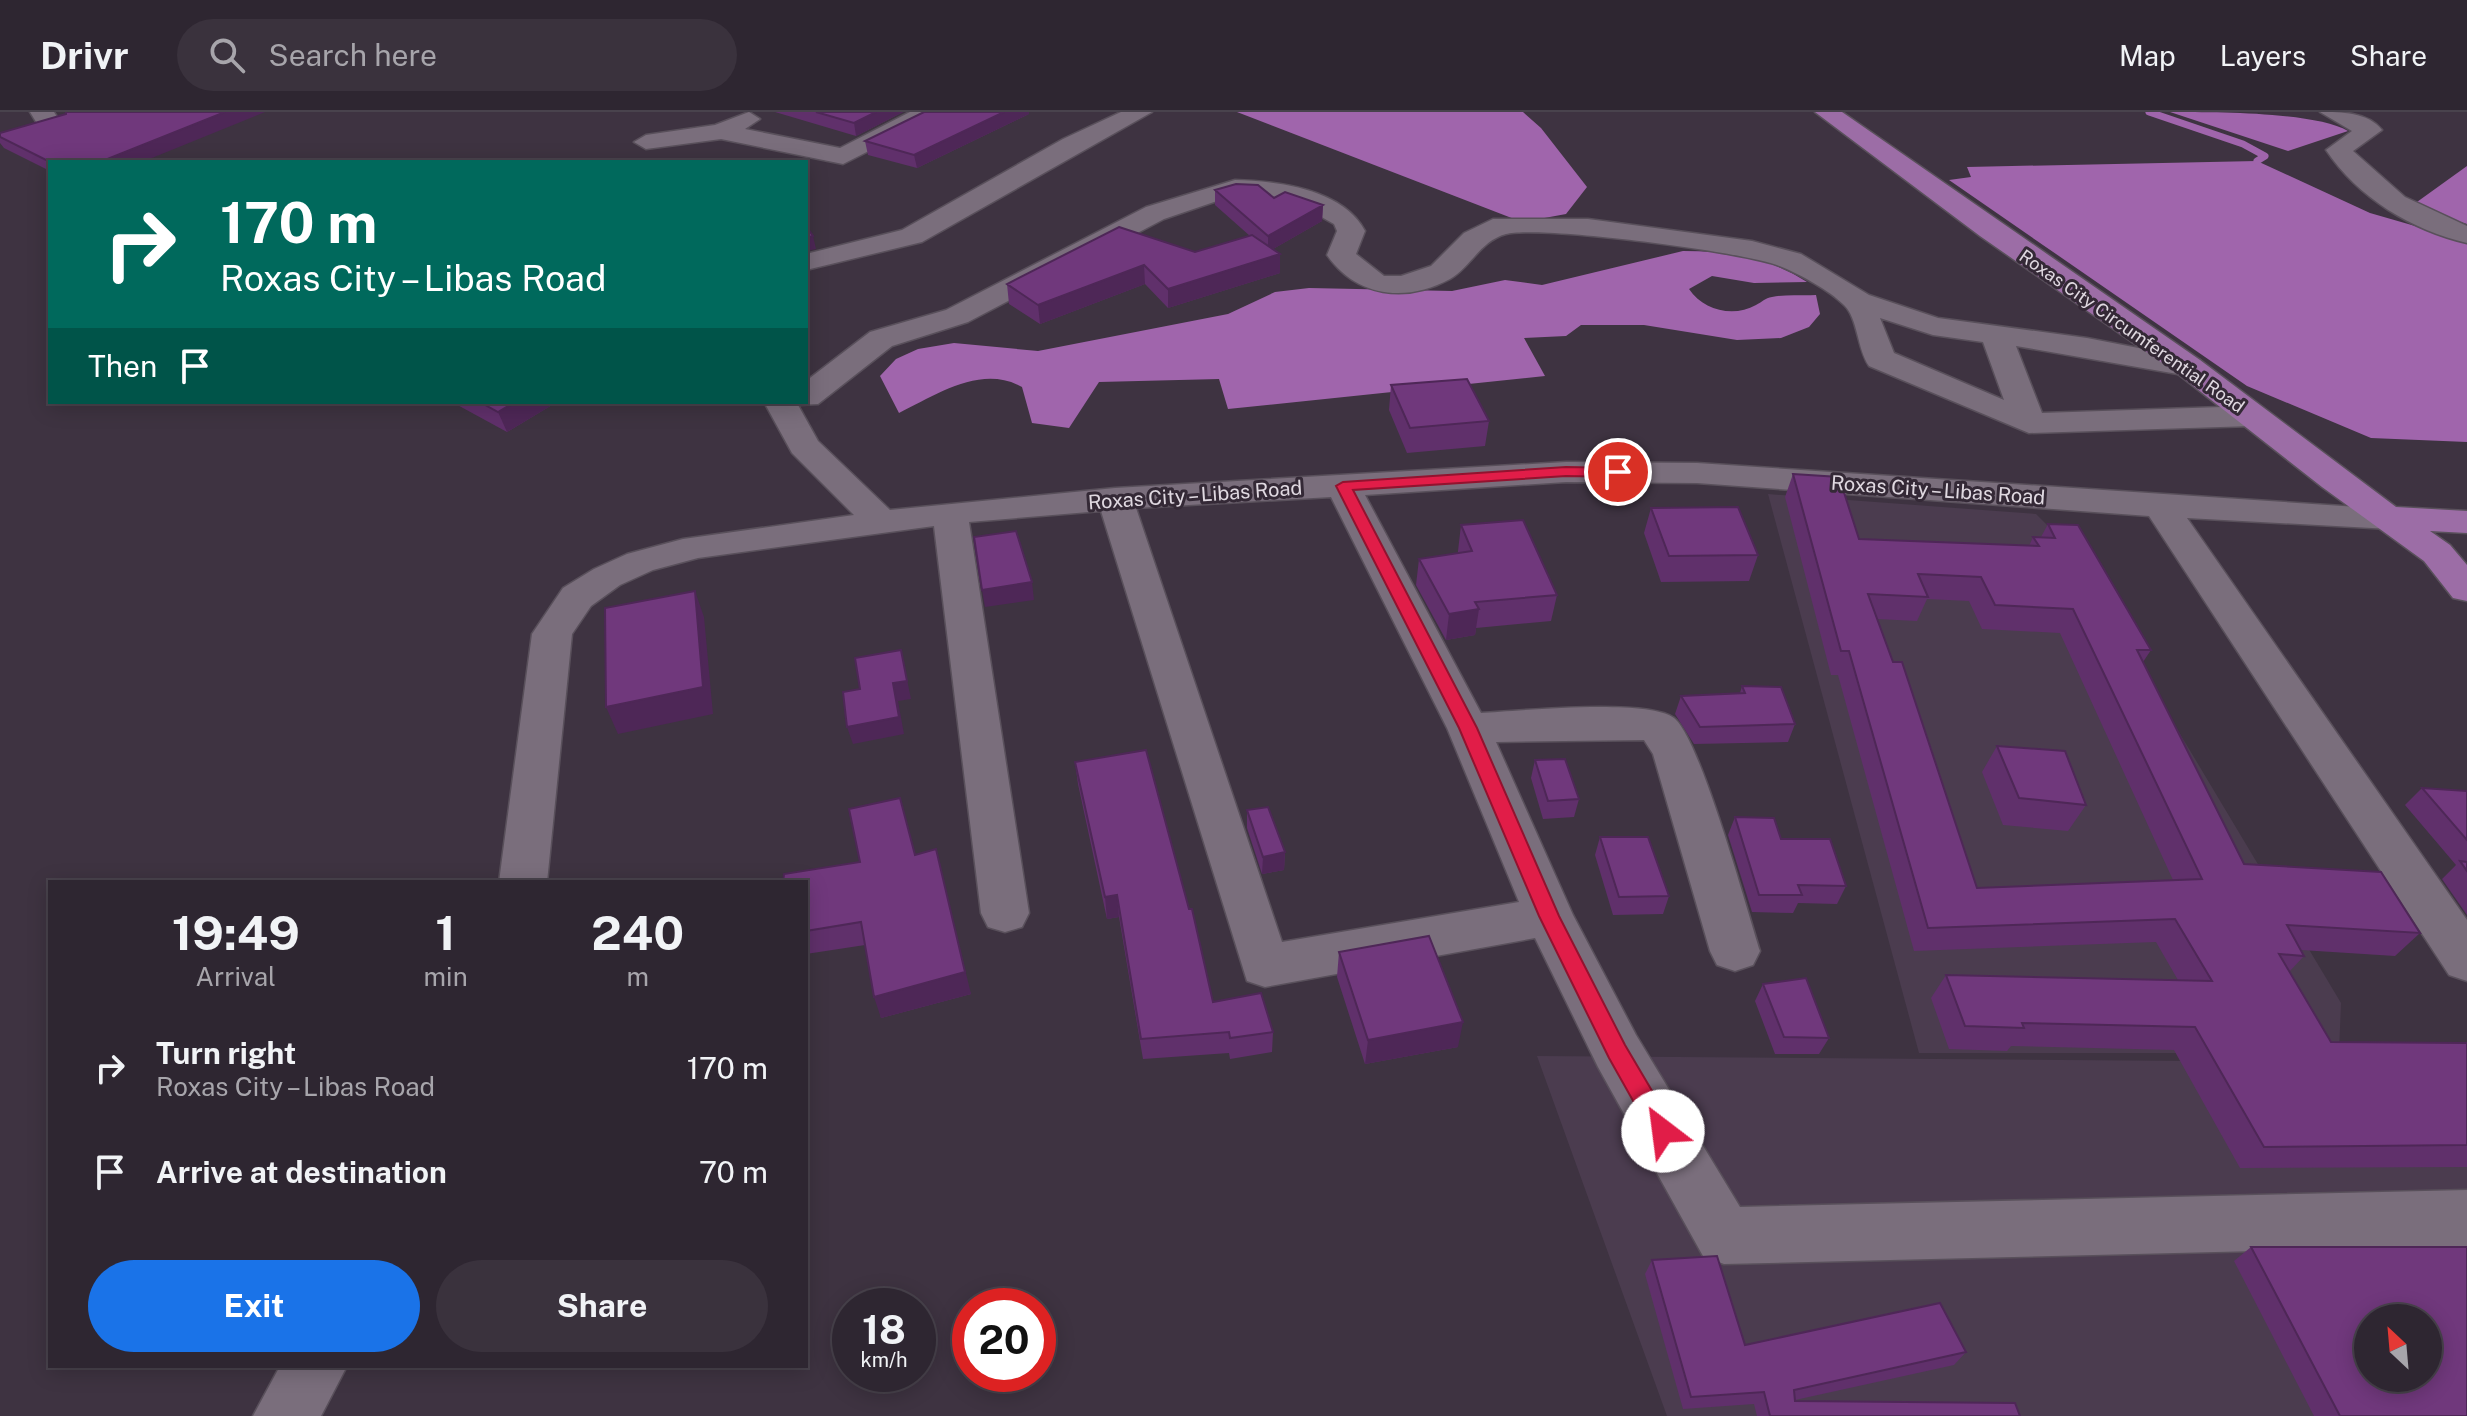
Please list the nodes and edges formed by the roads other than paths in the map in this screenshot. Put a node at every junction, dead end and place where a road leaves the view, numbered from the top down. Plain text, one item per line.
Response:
1 (764, 112) edge
2 (928, 112) edge
3 (1140, 112) edge
4 (1827, 112) edge
5 (2332, 112) edge
6 (721, 132) junction
7 (645, 143) edge
8 (2467, 235) edge
9 (808, 262) edge
10 (1859, 301) junction
11 (1996, 335) junction
12 (2189, 367) junction
13 (808, 392) edge
14 (793, 404) edge
15 (2252, 416) junction
16 (2029, 423) junction
17 (1343, 486) junction
18 (1115, 499) junction
19 (2160, 506) junction
20 (950, 513) junction
21 (2390, 518) junction
22 (2467, 522) edge
23 (883, 523) junction
24 (2467, 589) edge
25 (1468, 728) junction
26 (523, 880) edge
27 (1005, 913) dead end
28 (1549, 916) junction
29 (1735, 951) dead end
30 (2467, 960) edge
31 (2467, 1218) edge
32 (315, 1368) edge
33 (285, 1416) edge

1 - 6 street
2 - 6 street
3 - 9 street
4 - 12 main road, Roxas City Circumferential Road
5 - 8 street
6 - 7 street
10 - 11 street
10 - 13 street
10 - 16 street
11 - 12 street
11 - 16 street
12 - 15 main road, Roxas City Circumferential Road
14 - 23 street
15 - 16 street
15 - 21 main road, Roxas City Circumferential Road
17 - 18 street, Roxas City – Libas Road
17 - 19 street, Roxas City – Libas Road
17 - 25 street
18 - 20 street, Roxas City – Libas Road
18 - 28 street
19 - 21 street, Roxas City – Libas Road
19 - 30 street
20 - 23 street, Roxas City – Libas Road
20 - 27 street
21 - 22 main road, Roxas City – Libas Road
21 - 24 main road, Roxas City Circumferential Road
23 - 26 street, Roxas City – Libas Road
25 - 28 street
25 - 29 street
28 - 31 street
32 - 33 street

